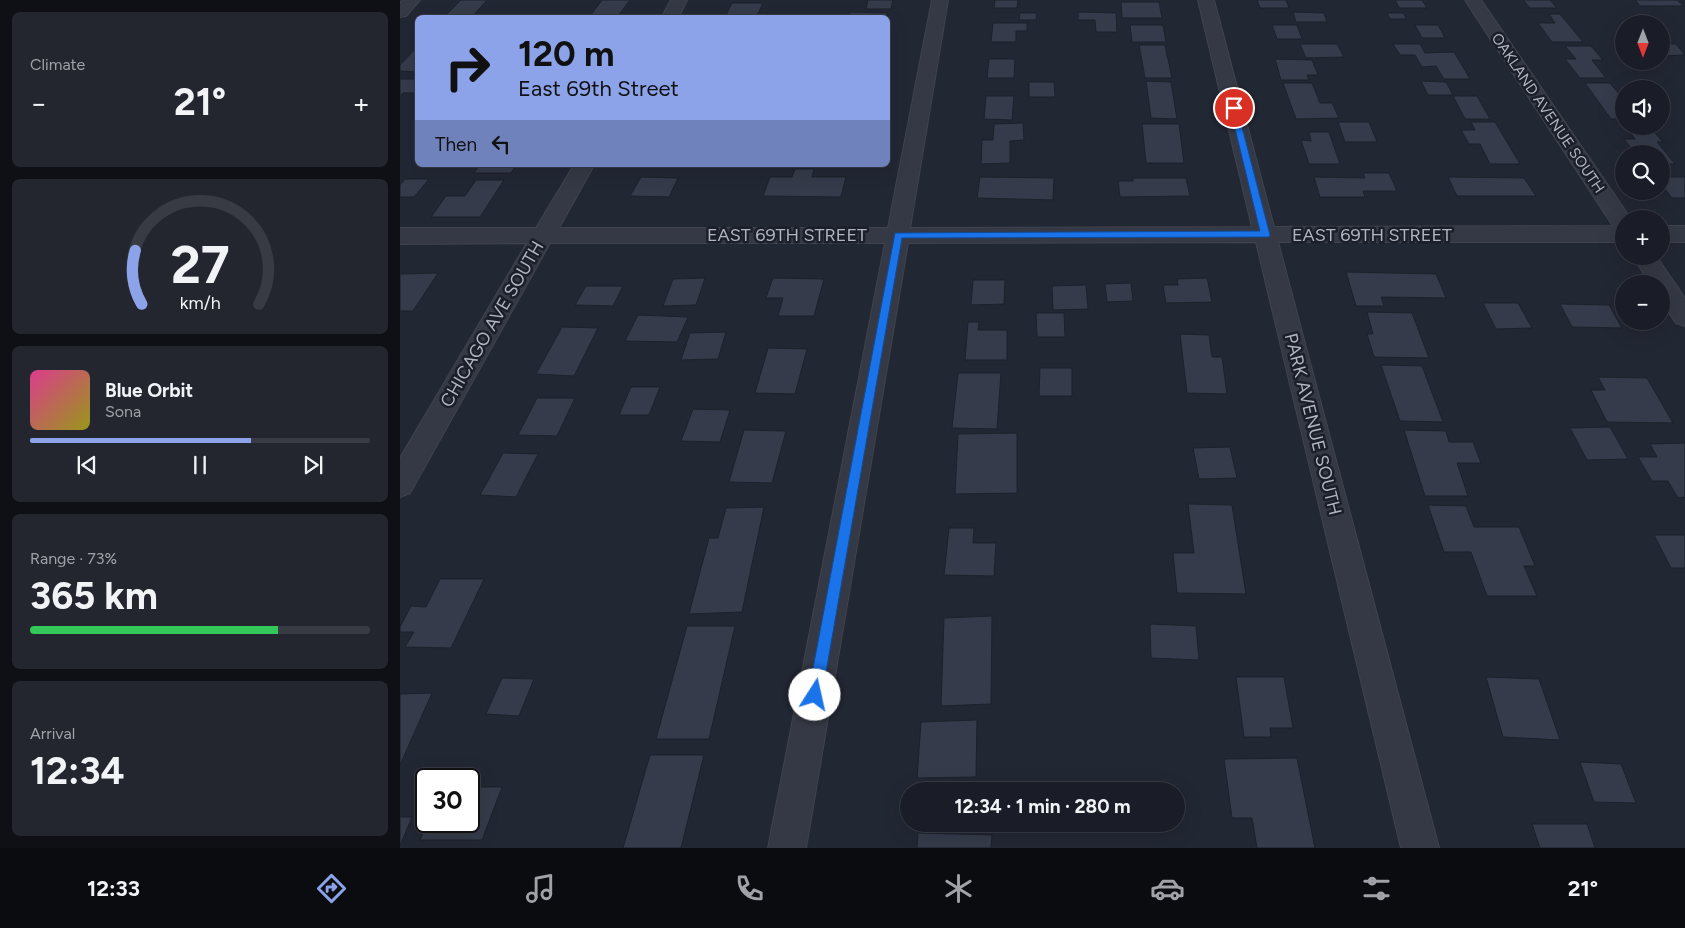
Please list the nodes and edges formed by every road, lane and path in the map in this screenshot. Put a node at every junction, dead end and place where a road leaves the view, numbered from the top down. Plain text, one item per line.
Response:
1 (412, 0) edge
2 (679, 0) edge
3 (940, 0) edge
4 (1206, 0) edge
5 (1473, 0) edge
6 (400, 12) edge
7 (671, 15) edge
8 (583, 167) edge
9 (1615, 213) edge
10 (1615, 234) edge
11 (1670, 234) edge
12 (1685, 234) edge
13 (543, 235) junction
14 (898, 235) junction
15 (1265, 235) junction
16 (400, 236) edge
17 (1650, 265) edge
18 (1685, 317) edge
19 (400, 484) edge
20 (787, 848) edge
21 (1420, 848) edge

1 - 6 street
2 - 7 street
3 - 14 street
4 - 15 street, PARK AVENUE SOUTH
5 - 9 street, OAKLAND AVENUE SOUTH
8 - 13 street, CHICAGO AVE SOUTH
10 - 15 street, EAST 69TH STREET
11 - 12 street
13 - 14 street, EAST 69TH STREET
13 - 16 street, EAST 69TH STREET
13 - 19 street, CHICAGO AVE SOUTH
14 - 15 street, EAST 69TH STREET
14 - 20 street
15 - 21 street, PARK AVENUE SOUTH
17 - 18 street

